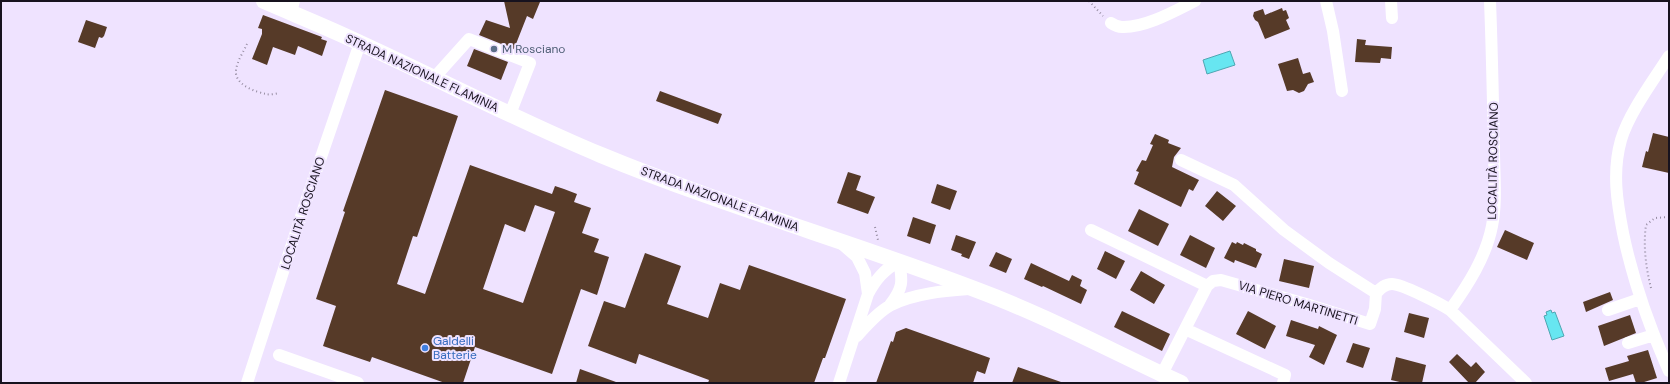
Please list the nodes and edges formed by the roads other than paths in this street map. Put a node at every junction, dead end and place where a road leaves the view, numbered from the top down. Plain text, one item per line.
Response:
1 (264, 1) edge
2 (1195, 1) edge
3 (1326, 1) edge
4 (1391, 1) edge
5 (1490, 1) edge
6 (292, 7) edge
7 (1392, 18) dead end
8 (1111, 24) road end
9 (360, 43) junction
10 (1669, 56) edge
11 (434, 78) junction
12 (1342, 91) dead end
13 (510, 114) junction
14 (1181, 160) dead end
15 (1091, 230) dead end
16 (836, 240) junction
17 (899, 261) junction
18 (1207, 286) junction
19 (975, 289) junction
20 (1376, 293) junction
21 (868, 294) junction
22 (1640, 299) junction
23 (890, 305) junction
24 (1450, 310) junction
25 (1608, 310) dead end
26 (1185, 329) junction
27 (1654, 335) junction
28 (854, 338) junction
29 (1628, 343) dead end
30 (279, 355) dead end
31 (1669, 371) edge
32 (1162, 374) junction
33 (247, 383) edge
34 (358, 383) edge
35 (839, 383) edge
36 (1181, 383) edge
37 (1283, 383) edge
38 (1526, 383) edge

1 - 6 main road, STRADA NAZIONALE FLAMINIA
2 - 8 street
3 - 12 street
4 - 7 street
5 - 24 street, LOCALITÀ ROSCIANO
6 - 9 main road, STRADA NAZIONALE FLAMINIA
9 - 11 main road, STRADA NAZIONALE FLAMINIA
9 - 33 street, LOCALITÀ ROSCIANO
10 - 22 street
11 - 13 main road, STRADA NAZIONALE FLAMINIA
11 - 13 street
13 - 16 main road, STRADA NAZIONALE FLAMINIA
14 - 20 street
15 - 18 street
16 - 17 main road, STRADA NAZIONALE FLAMINIA
16 - 21 street
17 - 19 main road, STRADA NAZIONALE FLAMINIA
17 - 21 street
17 - 23 street
18 - 20 street, VIA PIERO MARTINETTI
18 - 26 street
19 - 23 street
19 - 32 main road, STRADA NAZIONALE FLAMINIA
20 - 24 street
21 - 28 street
22 - 25 street
22 - 27 street
23 - 28 street
24 - 38 street
26 - 32 street
26 - 37 street
27 - 29 street
27 - 31 street
28 - 35 street
30 - 34 street
32 - 36 main road, STRADA NAZIONALE FLAMINIA

